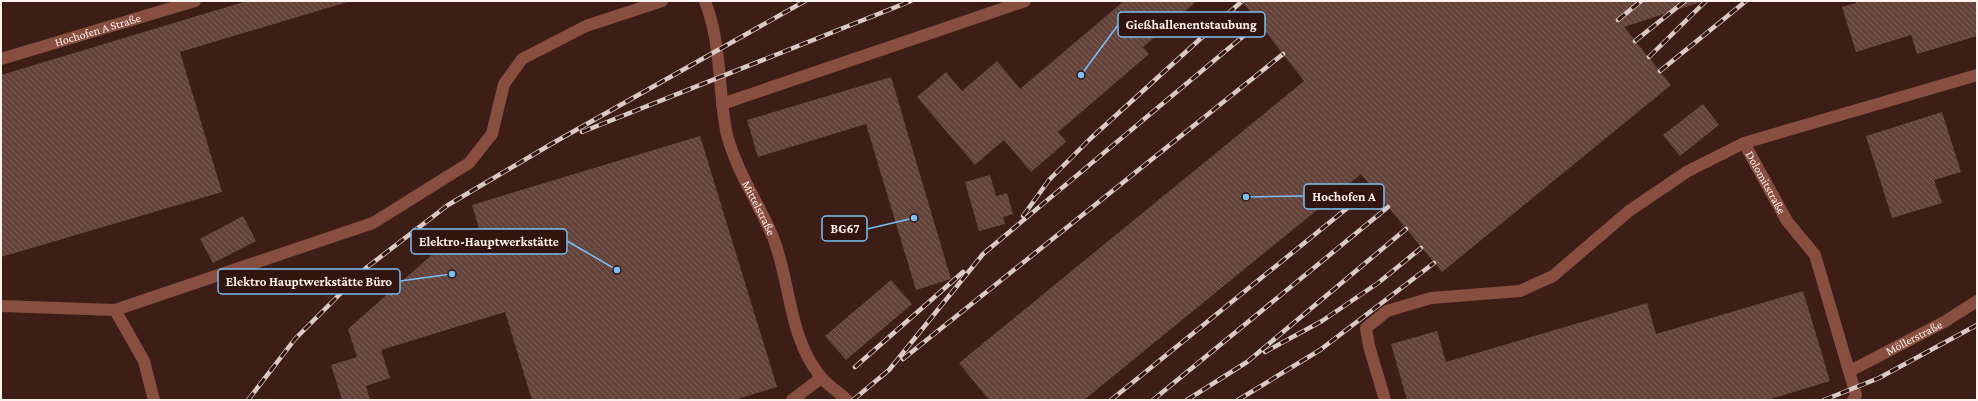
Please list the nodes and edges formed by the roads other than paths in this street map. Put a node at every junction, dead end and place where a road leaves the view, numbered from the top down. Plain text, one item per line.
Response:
1 (194, 1) edge
2 (662, 1) edge
3 (706, 1) edge
4 (1025, 1) edge
5 (1, 59) edge
6 (1977, 76) edge
7 (722, 104) junction
8 (1744, 143) junction
9 (1977, 301) edge
10 (1, 306) edge
11 (115, 310) junction
12 (1850, 371) junction
13 (821, 378) junction
14 (154, 400) edge
15 (792, 400) edge
16 (847, 400) edge
17 (1385, 400) edge
18 (1853, 400) edge

1 - 5 street, Hochofen A Straße
2 - 11 street
3 - 7 street, Mittelstraße
4 - 7 street
6 - 8 street, Dolomitstraße
7 - 13 street, Mittelstraße
8 - 12 street, Dolomitstraße
8 - 17 street
9 - 12 street, Möllerstraße
10 - 11 street
11 - 14 street
12 - 18 street, Dolomitstraße
13 - 15 street
13 - 16 street, Mittelstraße

